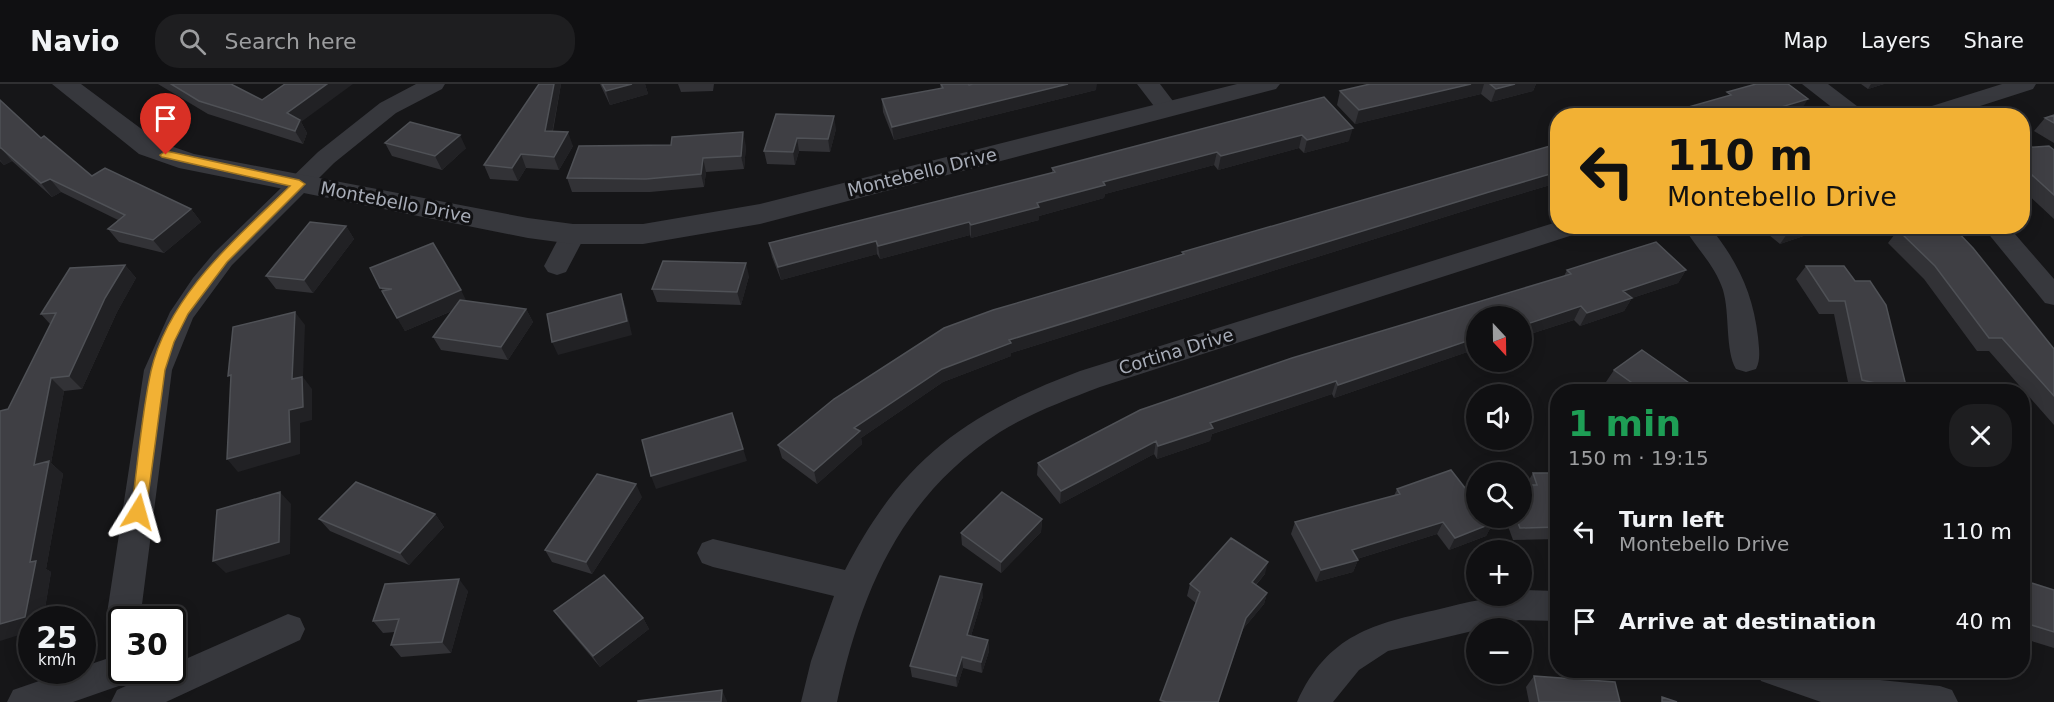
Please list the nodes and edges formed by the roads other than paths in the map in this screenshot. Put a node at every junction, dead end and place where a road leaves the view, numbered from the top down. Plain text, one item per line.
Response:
1 (64, 84) edge
2 (434, 84) edge
3 (1148, 84) edge
4 (1267, 84) edge
5 (1813, 84) edge
6 (2025, 84) edge
7 (1848, 108) edge
8 (1949, 108) edge
9 (1168, 109) junction
10 (299, 184) junction
11 (1550, 233) edge
12 (573, 234) junction
13 (1701, 234) edge
14 (2001, 234) edge
15 (557, 266) dead end
16 (2054, 296) edge
17 (1746, 362) dead end
18 (713, 553) dead end
19 (852, 586) junction
20 (125, 606) edge
21 (1550, 606) edge
22 (288, 629) dead end
23 (108, 673) edge
24 (1797, 678) edge
25 (121, 684) edge
26 (25, 702) edge
27 (119, 702) edge
28 (129, 702) edge
29 (819, 702) edge
30 (1315, 702) edge
31 (1940, 702) edge

1 - 10 street, Montebello Drive
2 - 10 street
3 - 9 street
4 - 9 street, Montebello Drive
5 - 7 street
6 - 8 street
9 - 12 street, Montebello Drive
10 - 12 street, Montebello Drive
10 - 20 street
11 - 19 street, Cortina Drive
12 - 15 street
13 - 17 street
14 - 16 street
18 - 19 street
19 - 29 street, Cortina Drive
21 - 30 street
22 - 28 street
23 - 26 street
24 - 31 street
25 - 27 street

